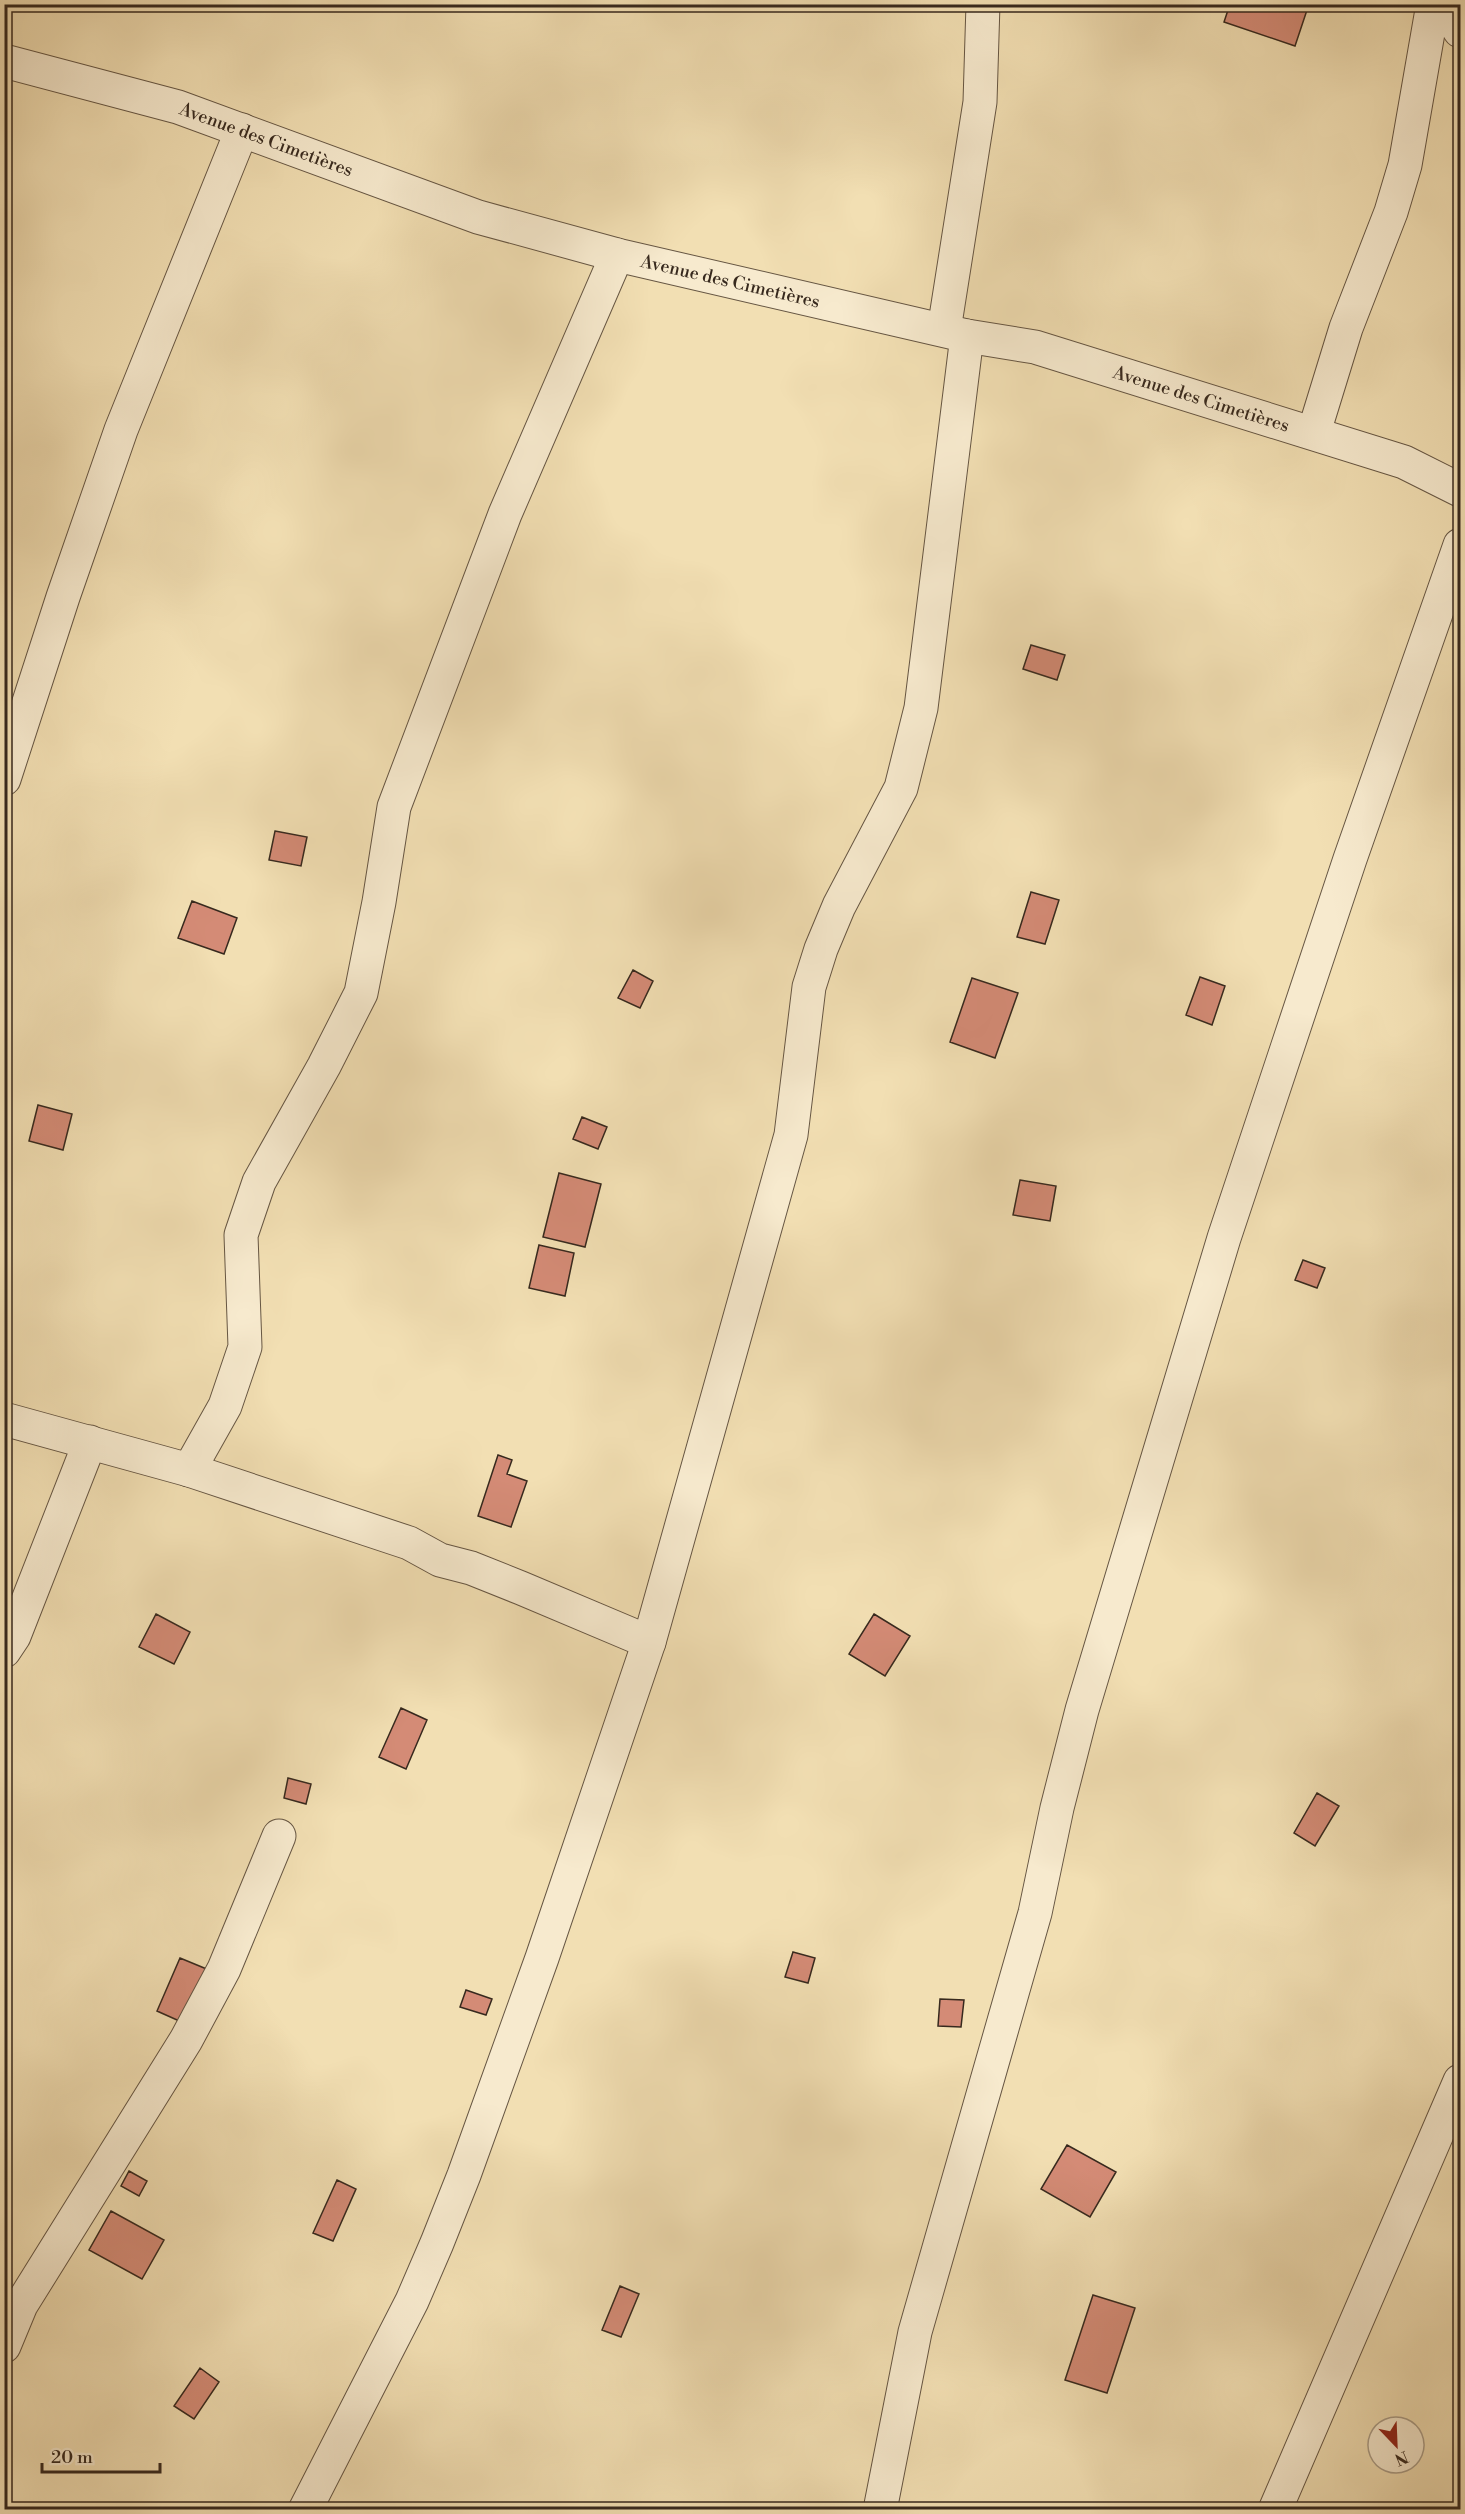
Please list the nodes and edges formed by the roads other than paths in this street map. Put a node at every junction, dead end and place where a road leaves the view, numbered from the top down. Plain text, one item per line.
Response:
1 (983, 4) edge
2 (1433, 4) edge
3 (1442, 4) edge
4 (1461, 31) edge
5 (4, 61) edge
6 (242, 130) junction
7 (617, 255) junction
8 (956, 333) junction
9 (1314, 432) junction
10 (1461, 490) edge
11 (1461, 545) edge
12 (4, 779) edge
13 (4, 1419) edge
14 (90, 1442) junction
15 (189, 1470) junction
16 (649, 1642) junction
17 (4, 1651) edge
18 (279, 1836) dead end
19 (1461, 2081) edge
20 (4, 2346) edge
21 (305, 2510) edge
22 (880, 2510) edge
23 (1275, 2510) edge

1 - 8 street
2 - 9 street
3 - 4 street
5 - 6 street, Avenue des Cimetières
6 - 7 street, Avenue des Cimetières
6 - 12 street
7 - 8 street, Avenue des Cimetières
7 - 15 street
8 - 9 street, Avenue des Cimetières
8 - 16 street
9 - 10 street, Avenue des Cimetières
11 - 22 street
13 - 14 street
14 - 15 street
14 - 17 street
15 - 16 street
16 - 21 street
18 - 20 street
19 - 23 street

